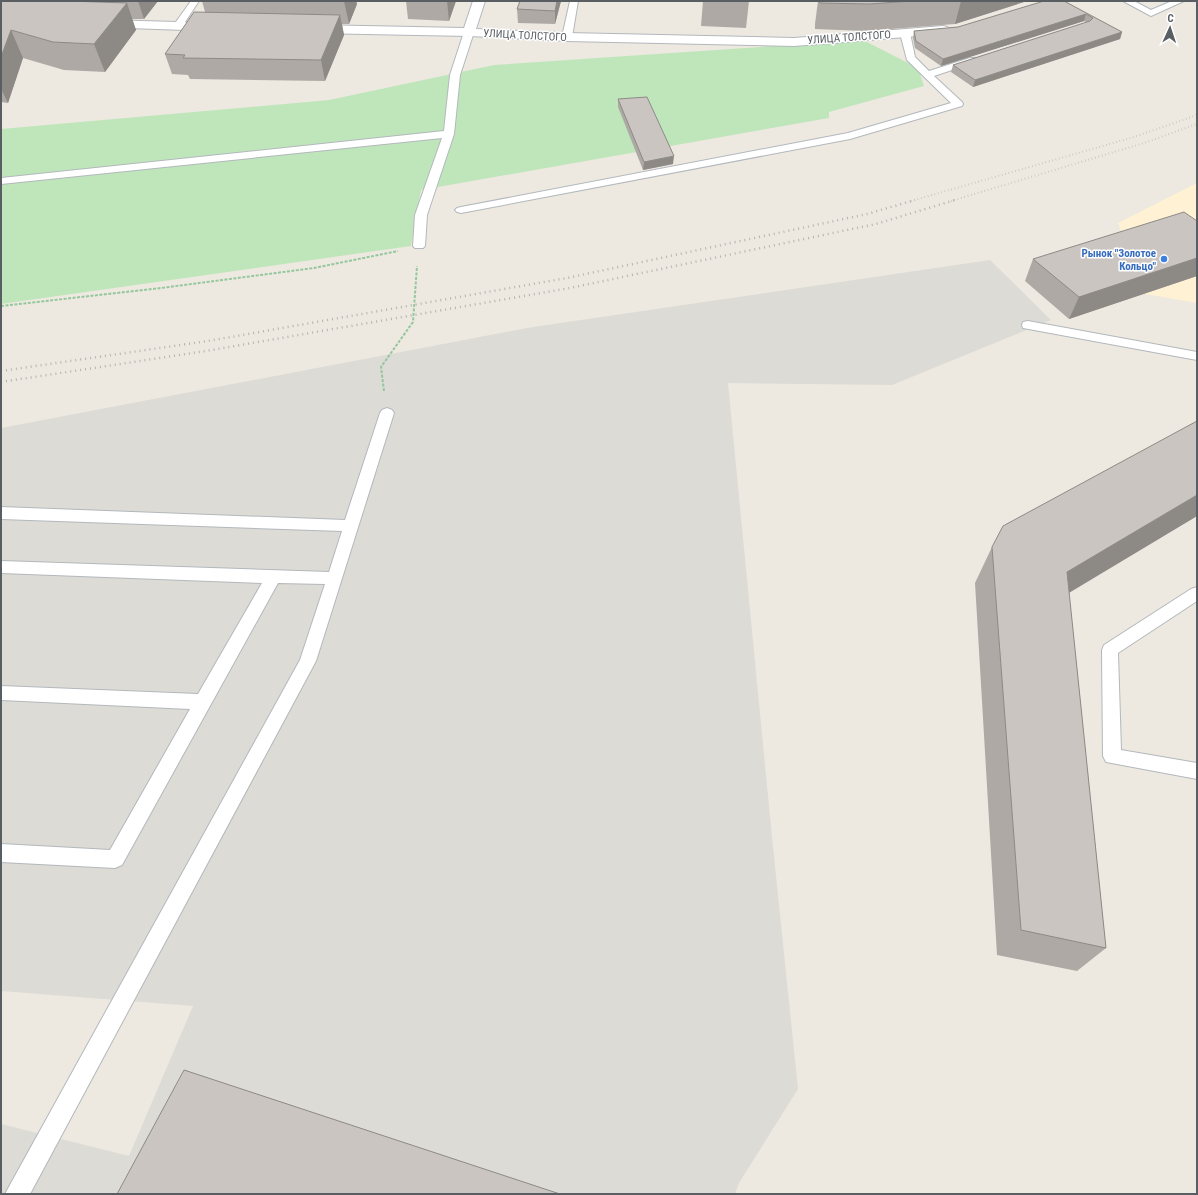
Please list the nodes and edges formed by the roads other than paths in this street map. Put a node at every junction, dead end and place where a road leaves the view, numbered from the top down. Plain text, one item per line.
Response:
1 (195, 1) edge
2 (479, 1) edge
3 (574, 1) edge
4 (1127, 1) edge
5 (1180, 1) edge
6 (94, 23) edge
7 (178, 26) junction
8 (226, 27) edge
9 (304, 29) edge
10 (956, 29) edge
11 (469, 32) junction
12 (905, 33) junction
13 (567, 37) junction
14 (980, 58) edge
15 (927, 74) junction
16 (449, 134) junction
17 (1, 181) edge
18 (461, 210) dead end
19 (419, 246) road end
20 (1028, 325) dead end
21 (1197, 356) edge
22 (386, 413) road end
23 (1, 513) edge
24 (351, 526) junction
25 (1, 567) edge
26 (273, 577) junction
27 (335, 578) junction
28 (1195, 597) edge
29 (1, 693) edge
30 (203, 702) junction
31 (1197, 771) edge
32 (1, 853) edge
33 (17, 1194) edge

1 - 7 lane
2 - 11 street
3 - 13 lane
4 - 5 lane
6 - 7 street
7 - 8 street
9 - 11 street, УЛИЦА ТОЛСТОГО
10 - 12 street, УЛИЦА ТОЛСТОГО
11 - 13 street, УЛИЦА ТОЛСТОГО
11 - 16 lane
12 - 13 street, УЛИЦА ТОЛСТОГО
12 - 15 lane
14 - 15 lane
15 - 18 lane
16 - 17 lane
16 - 19 lane
20 - 21 lane
22 - 24 lane
23 - 24 lane
24 - 27 lane
25 - 26 lane
26 - 27 lane
26 - 30 lane
27 - 33 lane
28 - 31 lane
29 - 30 lane
30 - 32 lane

